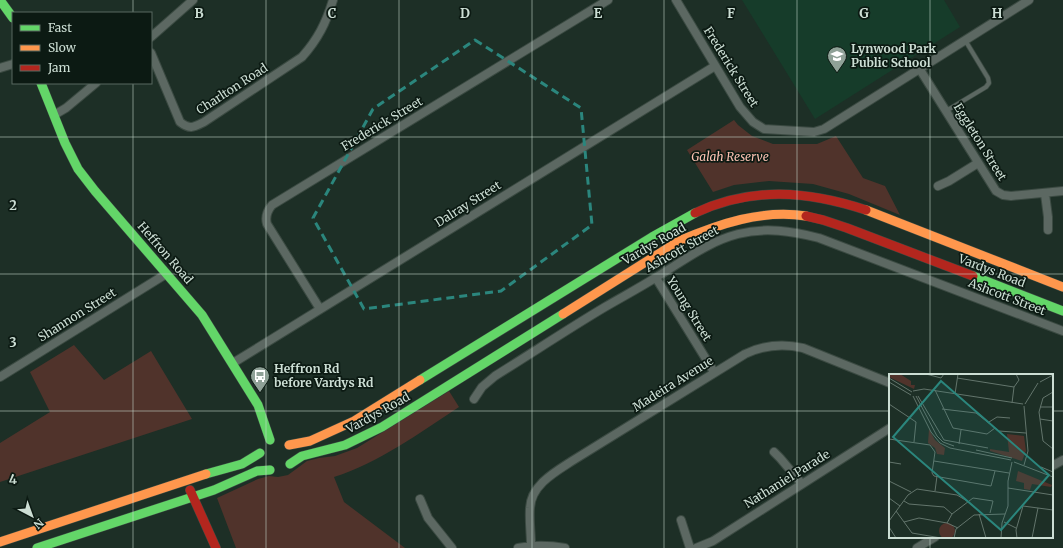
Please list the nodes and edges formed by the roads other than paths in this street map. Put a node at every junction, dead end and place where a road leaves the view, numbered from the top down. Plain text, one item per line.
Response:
1 (0, 0) edge
2 (193, 0) edge
3 (333, 0) edge
4 (608, 0) edge
5 (676, 0) edge
6 (1028, 0) edge
7 (12, 17) edge
8 (152, 36) edge
9 (965, 40) junction
10 (152, 55) edge
11 (12, 64) edge
12 (715, 66) junction
13 (0, 68) edge
14 (919, 68) junction
15 (41, 84) edge
16 (95, 84) edge
17 (946, 111) junction
18 (54, 115) junction
19 (978, 163) junction
20 (938, 186) dead end
21 (1063, 191) edge
22 (1045, 194) junction
23 (1048, 230) dead end
24 (166, 274) junction
25 (656, 278) junction
26 (1063, 287) edge
27 (320, 309) junction
28 (1063, 311) edge
29 (1063, 331) edge
30 (233, 363) junction
31 (714, 372) junction
32 (0, 378) edge
33 (889, 383) edge
34 (474, 399) dead end
35 (889, 429) edge
36 (280, 441) junction
37 (774, 452) dead end
38 (260, 453) junction
39 (290, 464) junction
40 (270, 470) junction
41 (186, 480) junction
42 (802, 484) junction
43 (193, 497) junction
44 (420, 500) dead end
45 (682, 520) dead end
46 (0, 542) edge
47 (928, 545) edge
48 (532, 546) junction
49 (37, 548) edge
50 (216, 548) edge
51 (452, 548) edge
52 (518, 548) edge
53 (564, 548) edge
54 (690, 548) edge
55 (696, 548) edge
56 (917, 548) edge

1 - 7 main road
2 - 8 street
3 - 10 street, Charlton Road
4 - 27 street, Frederick Street
5 - 12 street, Frederick Street
6 - 9 street, Frederick Street
9 - 14 street, Frederick Street
9 - 17 lane
11 - 13 street
12 - 14 street, Frederick Street
12 - 27 street, Dalray Street
14 - 17 street, Eggleton Street
15 - 18 main road, Heffron Road
16 - 18 street
17 - 19 street, Eggleton Street
18 - 24 main road, Heffron Road
19 - 20 street
19 - 22 street, Eggleton Street
21 - 22 street, Eggleton Street
22 - 23 street
24 - 30 main road, Heffron Road
24 - 32 street, Shannon Street
25 - 29 street, Ashcott Street
25 - 31 street, Young Street
25 - 34 street, Ashcott Street
26 - 36 main road, Vardys Road
27 - 30 street, Dalray Street
28 - 39 main road, Vardys Road
30 - 36 main road, Heffron Road
31 - 33 street, Madeira Avenue
31 - 48 street, Madeira Avenue
35 - 42 street, Nathaniel Parade
36 - 38 main road
36 - 39 main road
37 - 42 street
38 - 40 main road
38 - 41 main road
39 - 40 main road
40 - 43 main road
41 - 43 main road
41 - 46 main road
42 - 55 street, Nathaniel Parade
43 - 49 main road
43 - 50 main road
44 - 51 street
45 - 54 street
47 - 56 street
48 - 52 street
48 - 53 street

